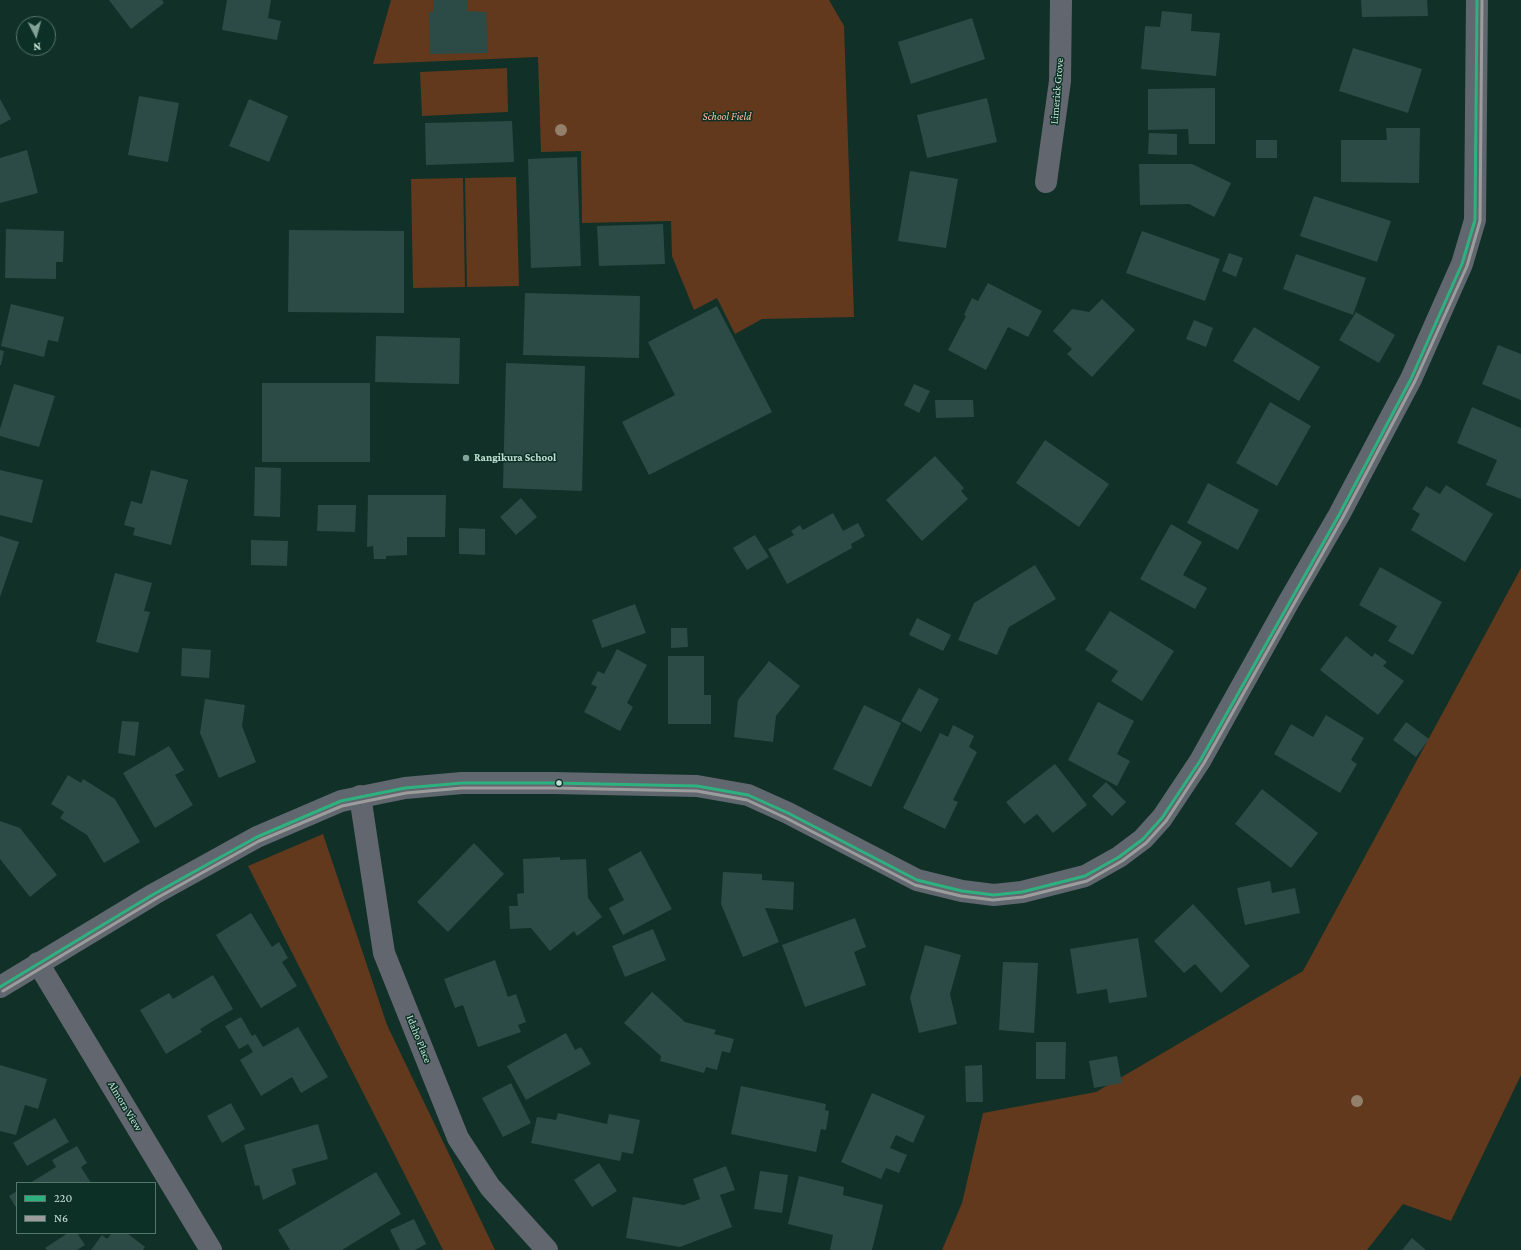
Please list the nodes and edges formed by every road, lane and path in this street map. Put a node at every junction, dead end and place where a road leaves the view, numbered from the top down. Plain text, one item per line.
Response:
1 (1061, 0) edge
2 (1477, 0) edge
3 (1046, 182) dead end
4 (360, 796) junction
5 (38, 963) junction
6 (0, 987) edge
7 (212, 1250) edge
8 (547, 1250) edge

1 - 3 street, Limerick Grove
2 - 4 street
4 - 5 street
4 - 8 street, Idaho Place
5 - 6 street
5 - 7 street, Almora View

